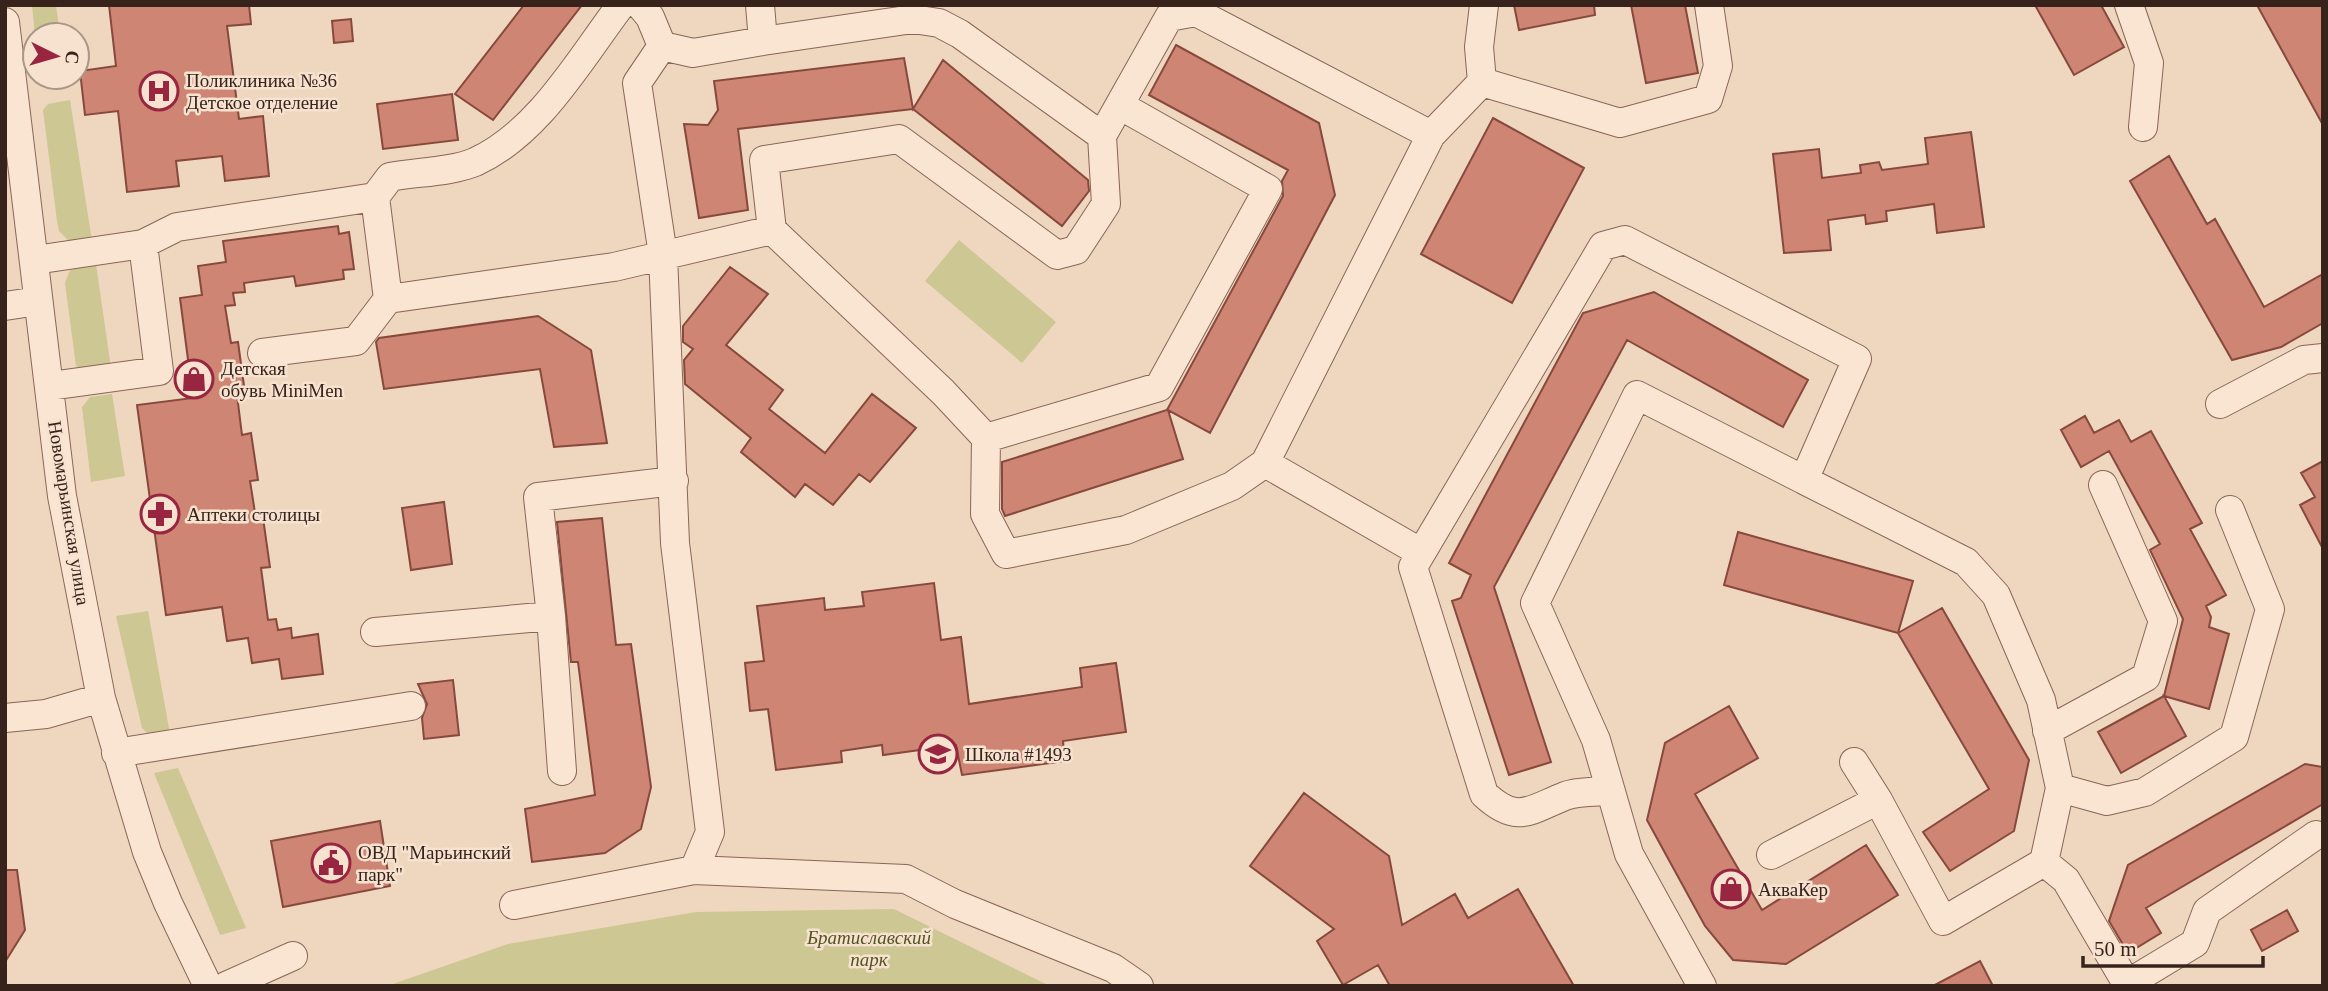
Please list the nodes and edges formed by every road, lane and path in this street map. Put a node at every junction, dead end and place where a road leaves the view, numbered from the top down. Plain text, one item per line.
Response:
1 (621, 5) edge
2 (639, 5) edge
3 (760, 5) edge
4 (1484, 5) edge
5 (1709, 5) edge
6 (2129, 5) edge
7 (5, 22) edge
8 (764, 41) junction
9 (662, 46) junction
10 (1482, 82) junction
11 (1121, 106) junction
12 (2143, 127) dead end
13 (1432, 135) junction
14 (1102, 136) junction
15 (374, 197) junction
16 (772, 230) junction
17 (143, 244) junction
18 (663, 255) junction
19 (35, 260) junction
20 (388, 299) junction
21 (38, 300) junction
22 (5, 306) edge
23 (262, 353) dead end
24 (2323, 358) edge
25 (50, 386) junction
26 (2220, 404) dead end
27 (986, 438) junction
28 (1265, 463) junction
29 (1804, 480) junction
30 (674, 481) junction
31 (2103, 485) dead end
32 (2230, 510) dead end
33 (1420, 552) junction
34 (551, 615) junction
35 (375, 632) dead end
36 (101, 698) junction
37 (411, 706) dead end
38 (5, 718) edge
39 (2047, 731) junction
40 (116, 753) junction
41 (1854, 762) dead end
42 (562, 771) dead end
43 (2060, 788) junction
44 (1610, 791) junction
45 (1878, 800) junction
46 (2316, 835) dead end
47 (1771, 855) dead end
48 (2045, 862) junction
49 (694, 870) junction
50 (514, 905) dead end
51 (293, 956) dead end
52 (2127, 985) edge
53 (208, 986) edge
54 (226, 986) edge
55 (1139, 986) edge
56 (1702, 986) edge

1 - 15 street
2 - 9 street
3 - 8 street
4 - 10 street
5 - 10 street
6 - 12 street
7 - 19 street, Новомарьинская улица
8 - 9 street
8 - 14 street
9 - 18 street
10 - 13 street
11 - 13 street
11 - 14 street
11 - 27 street
13 - 28 street
14 - 16 street
15 - 17 street
15 - 20 street
16 - 18 street
16 - 27 street
17 - 19 street
17 - 25 street
18 - 20 street
18 - 30 street
19 - 21 street, Новомарьинская улица
20 - 23 street
21 - 22 street
21 - 25 street, Новомарьинская улица
24 - 26 street
25 - 36 street, Новомарьинская улица
27 - 28 street
28 - 33 street
29 - 33 street
29 - 39 street
29 - 44 street
30 - 34 street
30 - 49 street
31 - 39 street
32 - 43 street
33 - 44 street
34 - 35 street
34 - 42 street
36 - 38 street
36 - 40 street, Новомарьинская улица
37 - 40 street
39 - 43 street
40 - 53 street, Новомарьинская улица
41 - 45 street
43 - 48 street
44 - 56 street
45 - 47 street
45 - 48 street
46 - 52 street
48 - 52 street
49 - 50 street
49 - 55 street
51 - 54 street

